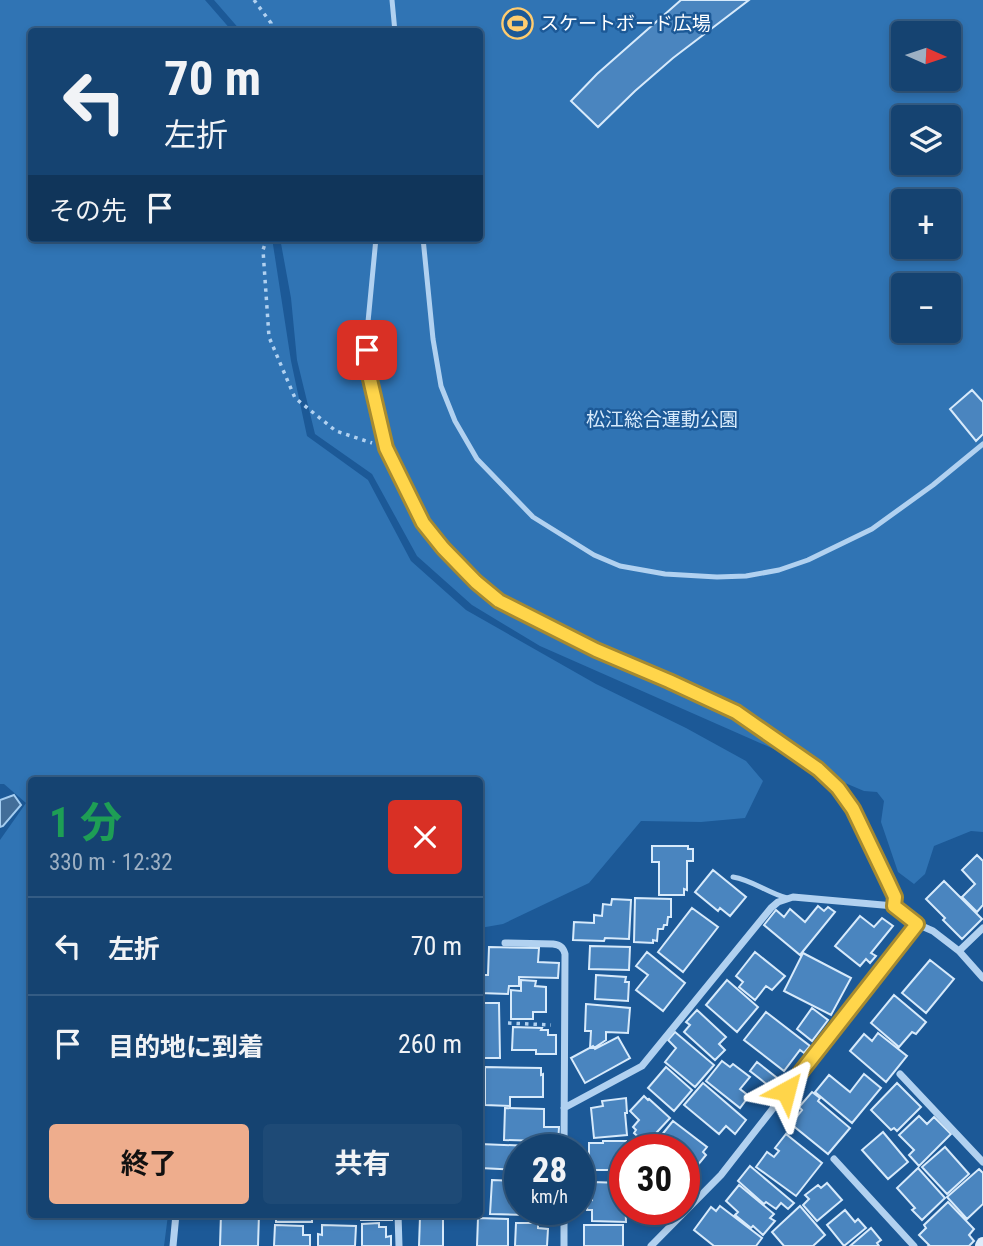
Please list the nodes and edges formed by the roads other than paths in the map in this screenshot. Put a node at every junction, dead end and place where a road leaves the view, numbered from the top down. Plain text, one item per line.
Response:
1 (392, 0) edge
2 (395, 28) edge
3 (376, 242) edge
4 (423, 242) edge
5 (983, 444) edge
6 (733, 877) dead end
7 (787, 898) junction
8 (894, 906) junction
9 (917, 924) junction
10 (983, 928) edge
11 (505, 943) dead end
12 (959, 951) junction
13 (983, 978) edge
14 (900, 1074) dead end
15 (564, 1108) junction
16 (564, 1134) edge
17 (834, 1159) dead end
18 (983, 1162) edge
19 (176, 1218) edge
20 (398, 1218) edge
21 (564, 1225) edge
22 (173, 1246) edge
23 (399, 1246) edge
24 (564, 1246) edge
25 (651, 1246) edge
26 (914, 1246) edge

1 - 2 lane
3 - 8 lane
4 - 5 lane
6 - 7 lane
7 - 8 street
7 - 15 street
8 - 9 street
9 - 12 street
9 - 25 street
10 - 12 street
11 - 15 street
12 - 13 street
14 - 18 street
15 - 16 street
17 - 26 street
19 - 22 street
20 - 23 street
21 - 24 street

